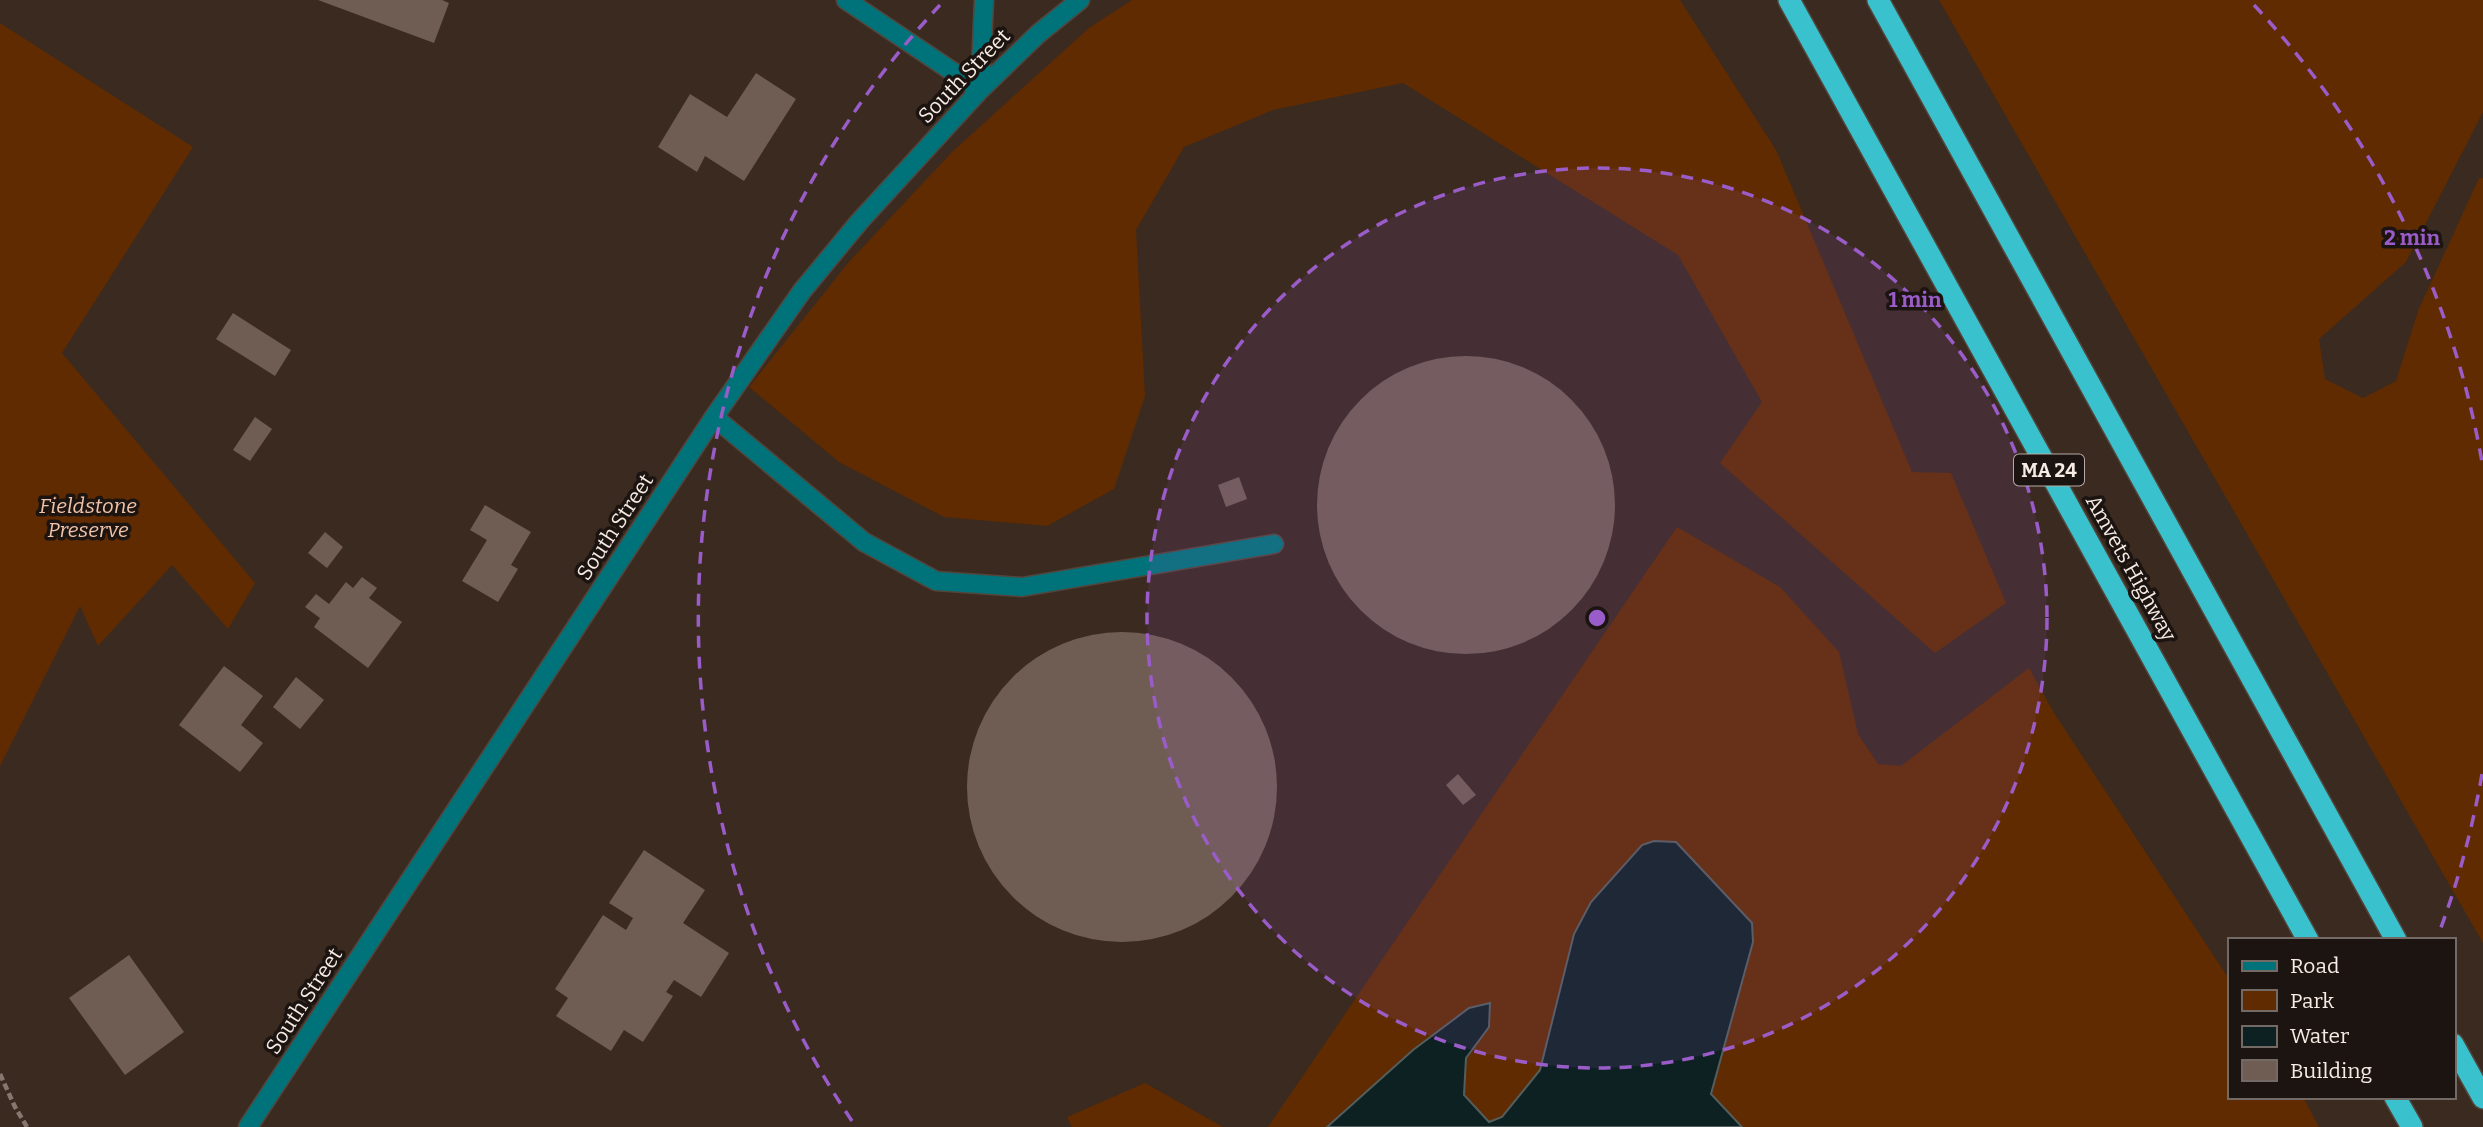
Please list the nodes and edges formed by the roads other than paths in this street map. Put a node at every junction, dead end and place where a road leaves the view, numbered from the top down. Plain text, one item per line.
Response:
1 (846, 0) edge
2 (984, 0) edge
3 (1080, 0) edge
4 (1789, 0) edge
5 (1878, 0) edge
6 (980, 90) junction
7 (714, 417) junction
8 (1274, 544) dead end
9 (2307, 938) edge
10 (2395, 938) edge
11 (2455, 1048) edge
12 (2483, 1098) edge
13 (2396, 1099) edge
14 (248, 1127) edge
15 (2412, 1127) edge

1 - 6 street
2 - 6 street
3 - 6 street, South Street
4 - 9 highway, Amvets Highway / MA 24
5 - 10 highway
6 - 7 street, South Street
7 - 8 street
7 - 14 street, South Street
11 - 12 highway
13 - 15 highway

